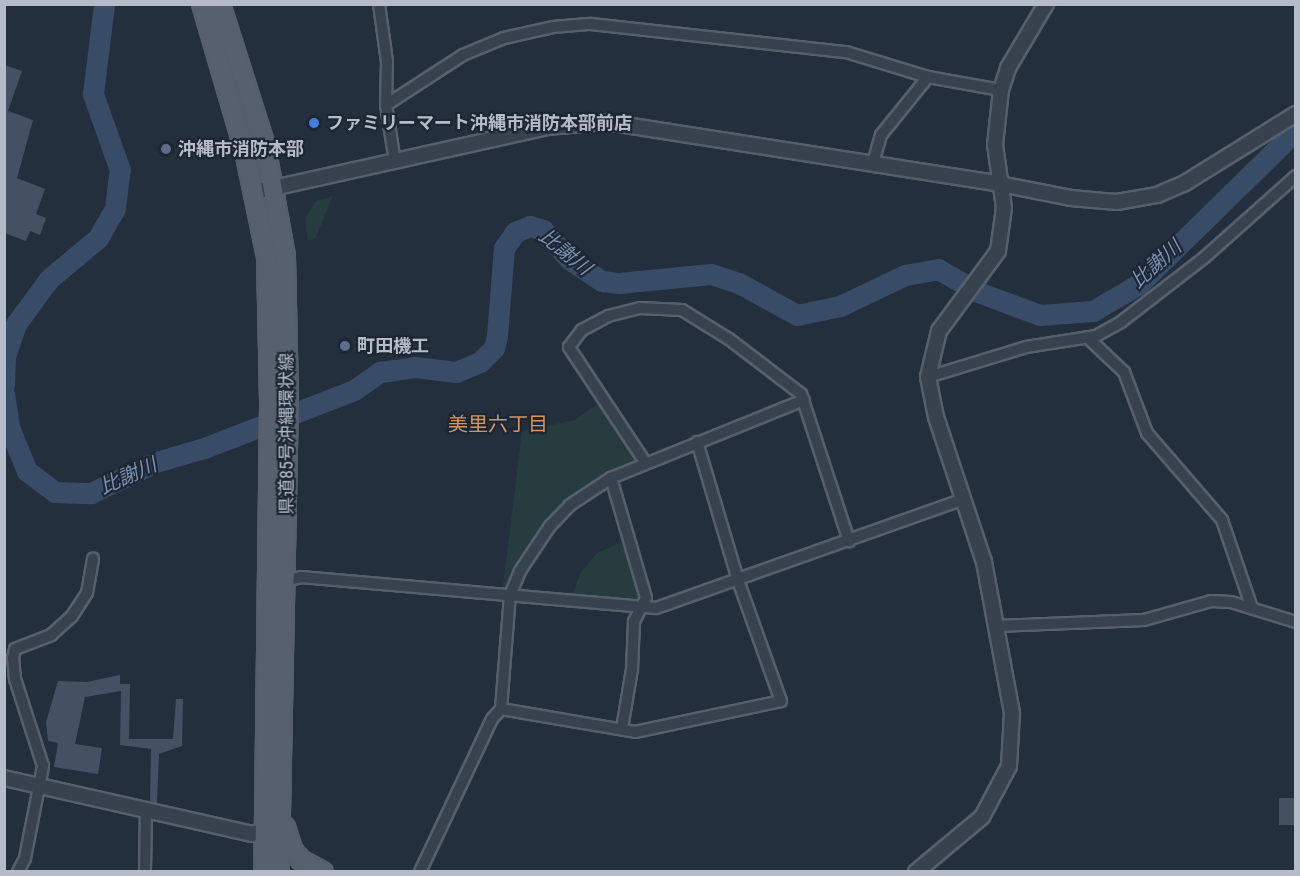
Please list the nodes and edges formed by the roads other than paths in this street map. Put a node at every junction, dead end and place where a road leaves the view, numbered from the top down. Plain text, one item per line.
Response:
1 (202, 4) edge
2 (220, 4) edge
3 (379, 4) edge
4 (1046, 4) edge
5 (928, 77) junction
6 (1001, 90) junction
7 (386, 105) junction
8 (1296, 114) edge
9 (395, 162) junction
10 (873, 163) junction
11 (1296, 176) edge
12 (1000, 184) junction
13 (274, 189) junction
14 (255, 192) junction
15 (1087, 337) junction
16 (928, 377) junction
17 (804, 400) junction
18 (697, 442) junction
19 (645, 462) junction
20 (612, 478) junction
21 (964, 500) junction
22 (849, 541) junction
23 (93, 560) dead end
24 (738, 580) junction
25 (268, 582) junction
26 (286, 582) junction
27 (510, 595) junction
28 (644, 606) junction
29 (1252, 608) junction
30 (1296, 622) edge
31 (997, 626) junction
32 (10, 679) edge
33 (501, 709) junction
34 (622, 729) junction
35 (4, 778) edge
36 (40, 787) junction
37 (146, 811) junction
38 (281, 817) junction
39 (265, 830) junction
40 (18, 872) edge
41 (145, 872) edge
42 (264, 872) edge
43 (279, 872) edge
44 (323, 872) edge
45 (420, 872) edge
46 (916, 872) edge

1 - 14 main road, 県道85号沖縄環状線
2 - 13 main road, 県道85号沖縄環状線
3 - 7 street
4 - 6 street
5 - 6 street
5 - 7 street
5 - 10 street
6 - 12 street
7 - 9 street
8 - 12 street
9 - 10 street
9 - 13 street
10 - 12 street
11 - 15 street
12 - 16 street
13 - 14 street
13 - 26 main road, 県道85号沖縄環状線
14 - 25 main road, 県道85号沖縄環状線
15 - 16 street
15 - 29 street
16 - 21 street
17 - 18 street
17 - 19 street
17 - 22 street
18 - 19 street
18 - 24 street
19 - 20 street
20 - 27 street
20 - 28 street
21 - 22 street
21 - 31 street
22 - 24 street
23 - 32 street
24 - 28 street
24 - 34 street
25 - 26 street
25 - 39 main road, 県道85号沖縄環状線
26 - 27 street
26 - 38 main road, 県道85号沖縄環状線
27 - 28 street
27 - 33 street
28 - 34 street
29 - 30 street
29 - 31 street
31 - 46 street
32 - 36 street
33 - 34 street
33 - 45 street
35 - 36 street
36 - 37 street
36 - 40 street
37 - 39 street
37 - 41 street
38 - 43 main road, 県道85号沖縄環状線
38 - 44 main road
39 - 42 main road, 県道85号沖縄環状線

